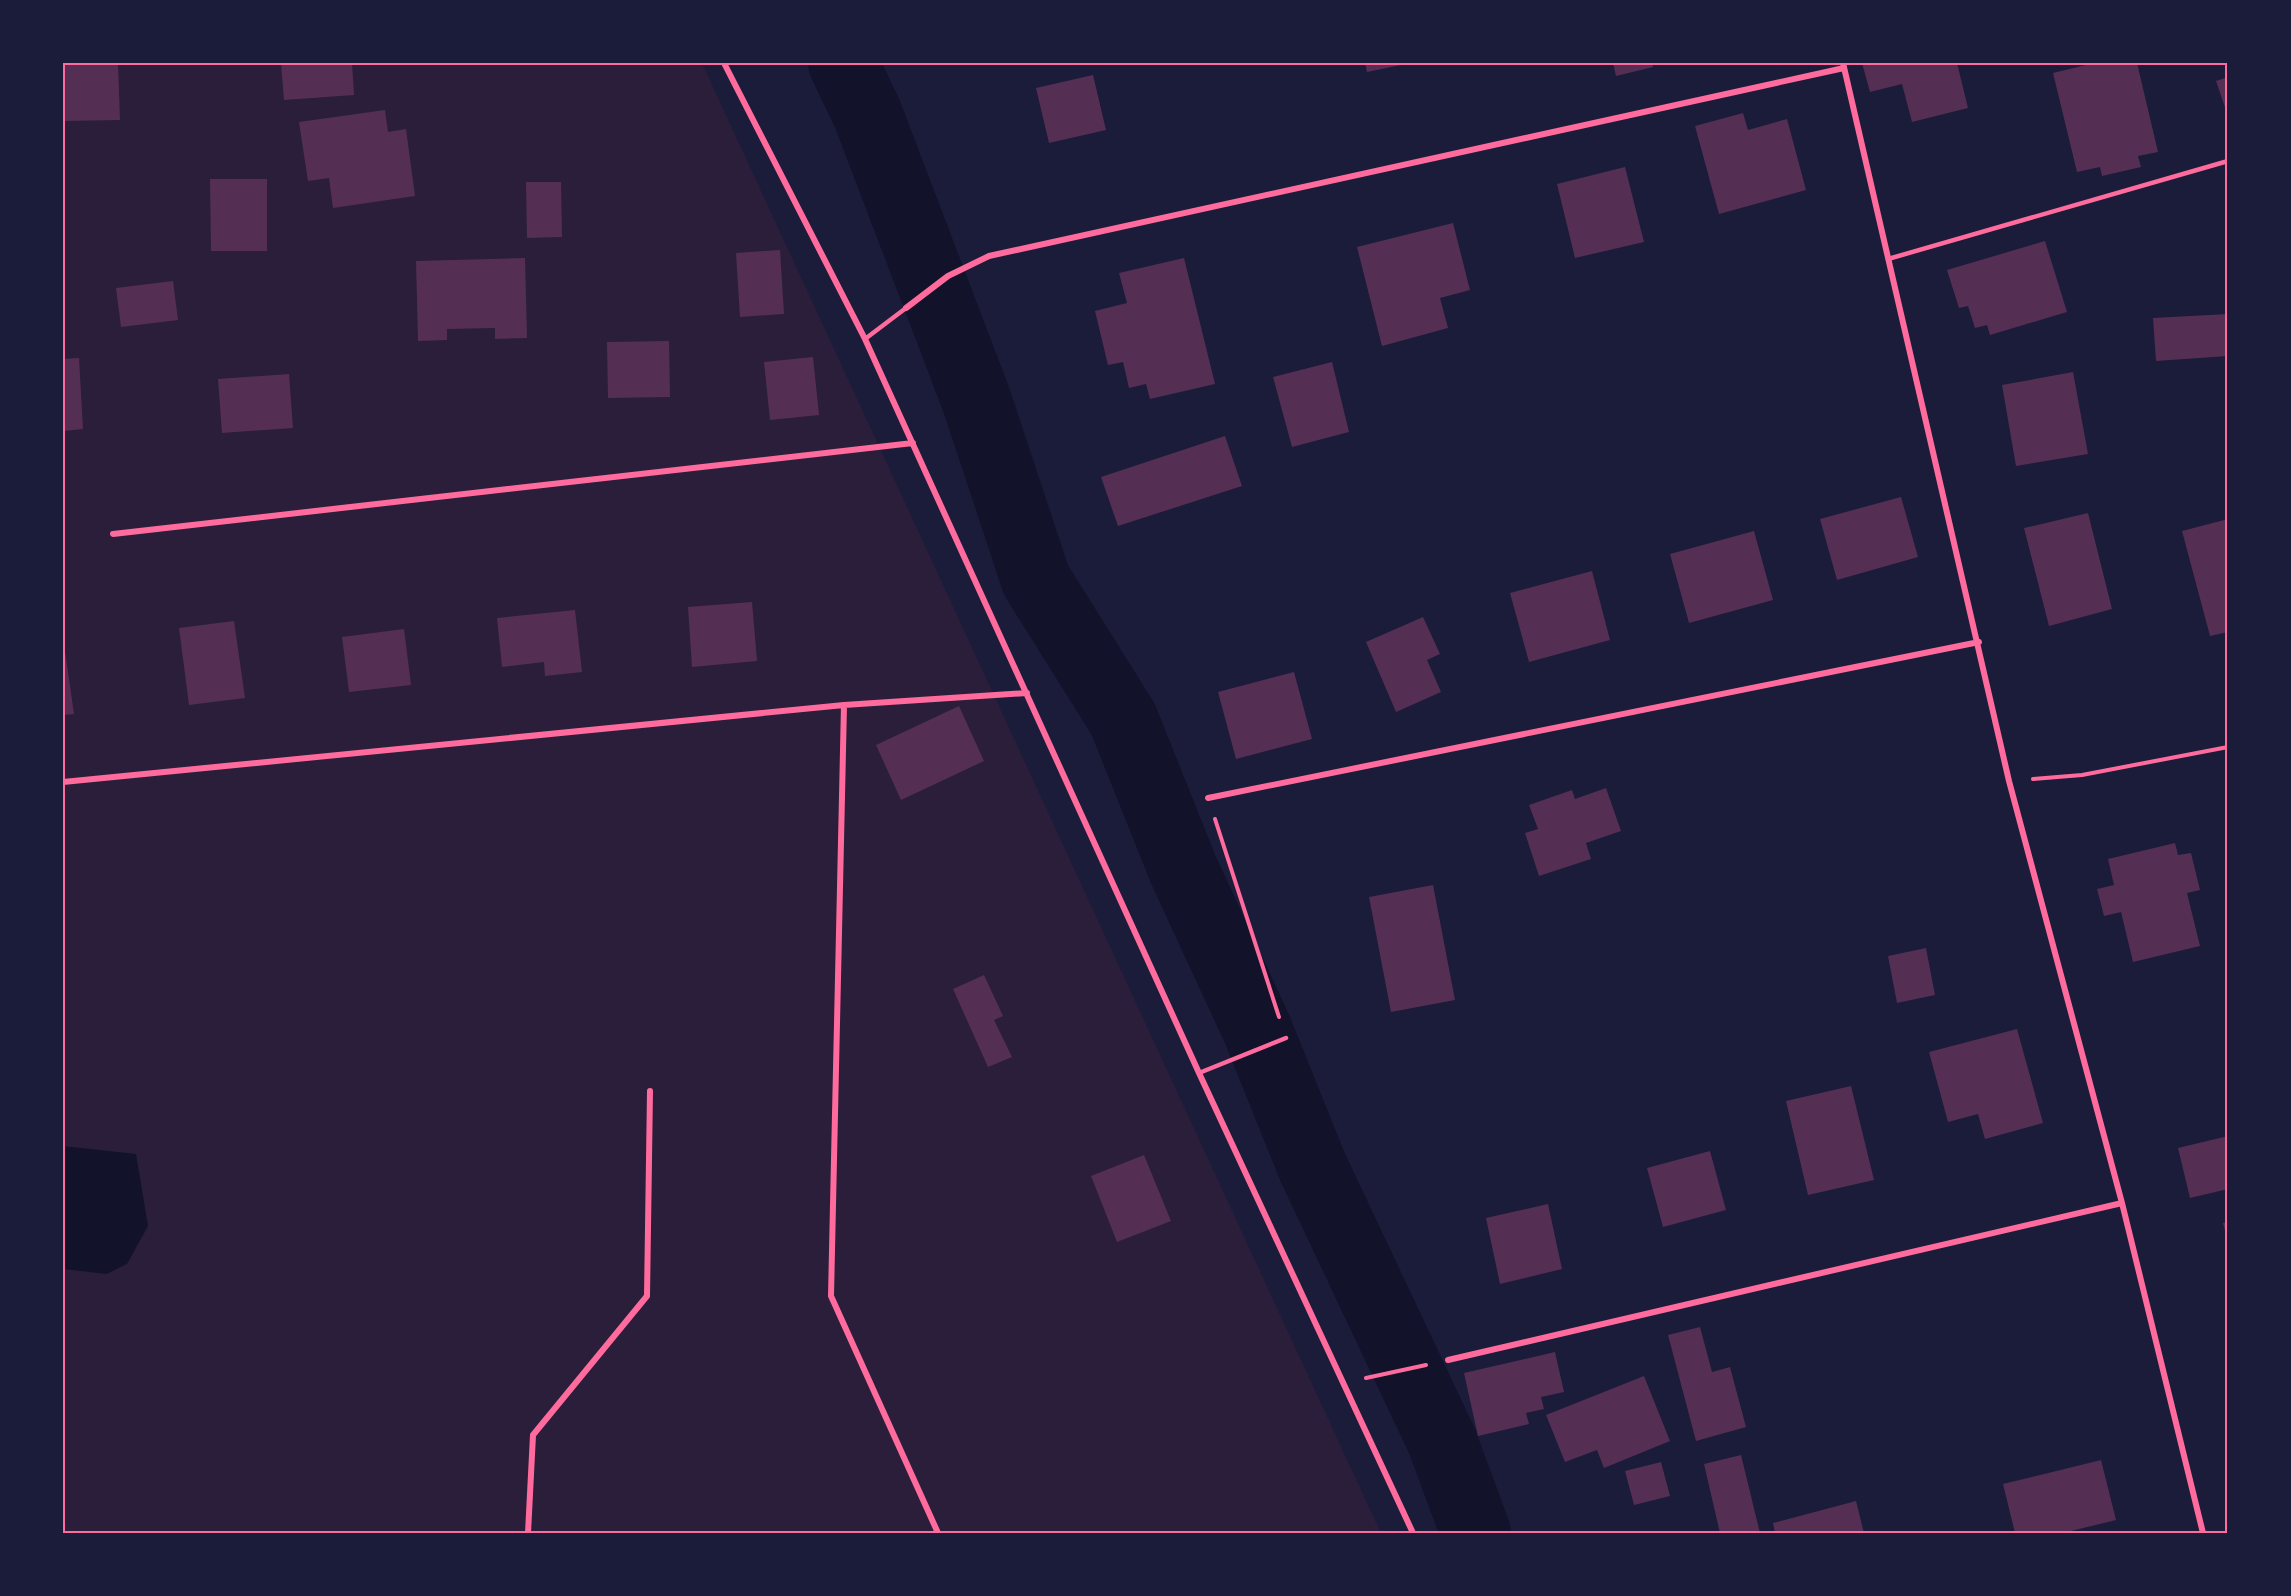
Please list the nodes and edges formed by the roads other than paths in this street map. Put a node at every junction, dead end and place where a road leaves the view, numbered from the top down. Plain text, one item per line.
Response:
1 (724, 63) edge
2 (1844, 65) edge
3 (2228, 161) edge
4 (1888, 259) junction
5 (906, 308) joint
6 (865, 339) junction
7 (913, 443) junction
8 (113, 534) dead end
9 (1979, 642) junction
10 (1027, 693) junction
11 (844, 705) junction
12 (63, 782) edge
13 (1208, 798) road end
14 (1286, 1038) road end
15 (1199, 1073) junction
16 (650, 1091) dead end
17 (2122, 1203) junction
18 (1448, 1360) dead end
19 (528, 1533) edge
20 (939, 1533) edge
21 (1413, 1533) edge
22 (2203, 1533) edge

1 - 6 street
2 - 4 street
2 - 5 street
3 - 4 lane
4 - 9 street
5 - 6 lane
6 - 7 street
7 - 8 street
7 - 10 street
9 - 13 street
9 - 17 street
10 - 11 street
10 - 15 street
11 - 12 street
11 - 20 street
14 - 15 lane
15 - 21 street
16 - 19 street
17 - 18 street
17 - 22 street

